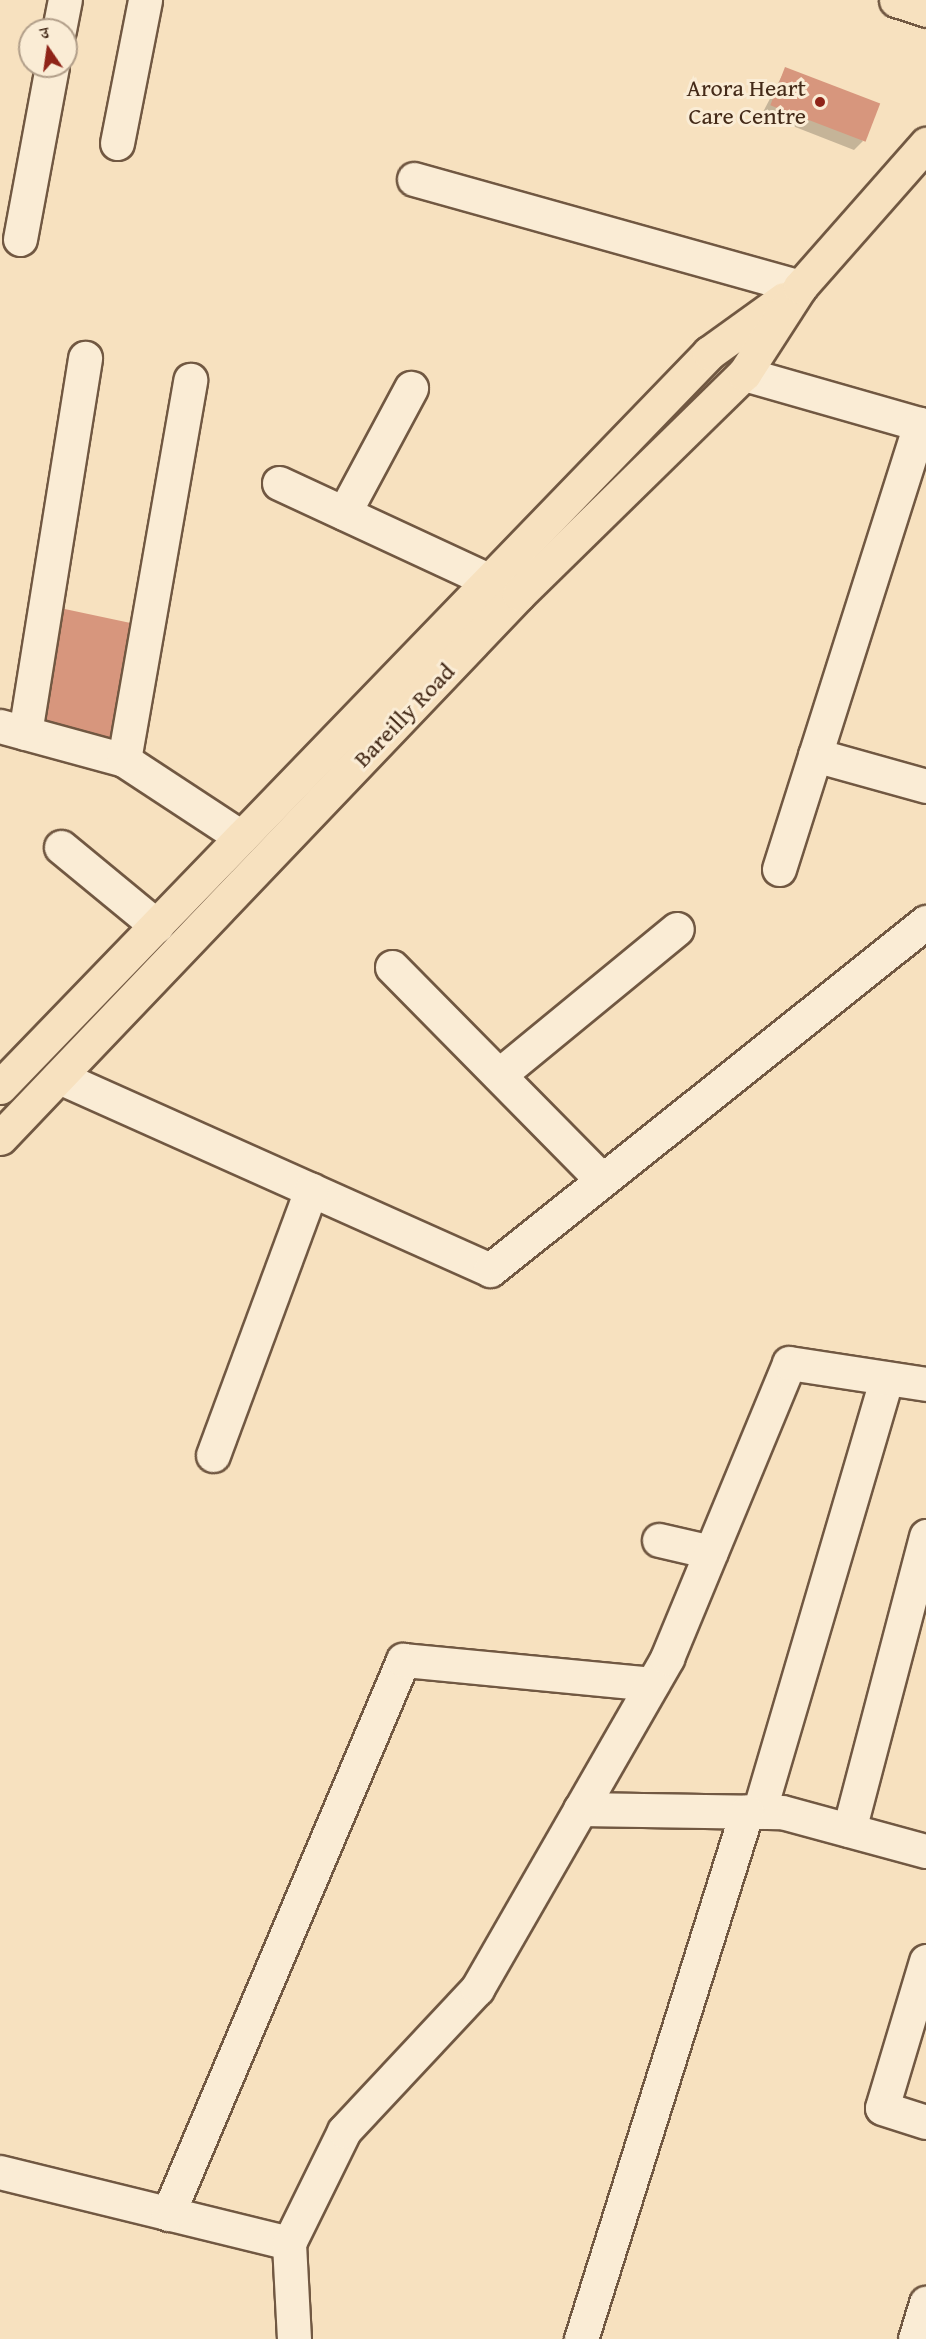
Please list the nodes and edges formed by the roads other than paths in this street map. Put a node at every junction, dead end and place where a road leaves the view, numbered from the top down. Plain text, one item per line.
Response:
1 (65, 0) edge
2 (145, 0) edge
3 (896, 0) edge
4 (926, 10) edge
5 (61, 18) edge
6 (50, 78) edge
7 (117, 143) dead end
8 (926, 144) edge
9 (414, 179) dead end
10 (20, 238) dead end
11 (800, 287) junction
12 (85, 358) dead end
13 (744, 374) junction
14 (190, 380) dead end
15 (411, 388) dead end
16 (923, 425) edge
17 (279, 483) dead end
18 (344, 513) junction
19 (488, 579) junction
20 (13, 730) edge
21 (815, 755) junction
22 (124, 760) junction
23 (926, 786) edge
24 (241, 837) junction
25 (61, 847) dead end
26 (779, 869) dead end
27 (926, 922) edge
28 (157, 926) junction
29 (677, 929) dead end
30 (392, 967) dead end
31 (499, 1075) junction
32 (59, 1077) junction
33 (0, 1087) edge
34 (0, 1138) edge
35 (602, 1180) junction
36 (311, 1190) junction
37 (886, 1378) junction
38 (926, 1384) edge
39 (213, 1455) dead end
40 (926, 1536) edge
41 (659, 1540) dead end
42 (711, 1551) junction
43 (652, 1684) junction
44 (580, 1809) junction
45 (753, 1812) junction
46 (849, 1830) junction
47 (926, 1851) edge
48 (926, 1961) edge
49 (926, 2122) edge
50 (0, 2172) edge
51 (168, 2214) junction
52 (289, 2243) junction
53 (926, 2303) edge
54 (294, 2339) edge
55 (581, 2339) edge
56 (915, 2339) edge

1 - 5 street
2 - 7 street
3 - 4 main road
6 - 10 street
8 - 11 main road, Bareilly Road
9 - 11 street
11 - 13 main road, Bareilly Road
11 - 19 main road, Bareilly Road
12 - 20 street
13 - 16 street
13 - 32 main road, Bareilly Road
14 - 22 street
15 - 18 street
16 - 21 street
17 - 18 street
18 - 19 street
19 - 24 main road, Bareilly Road
20 - 22 street
21 - 23 street
21 - 26 street
22 - 24 street
24 - 28 main road, Bareilly Road
25 - 28 street
27 - 35 street
28 - 33 main road, Bareilly Road
29 - 31 street
30 - 31 street
31 - 35 street
32 - 34 main road, Bareilly Road
32 - 36 street
35 - 36 street
36 - 39 street
37 - 38 street
37 - 42 street
37 - 45 street
40 - 46 street
41 - 42 street
42 - 43 street
43 - 44 street
43 - 51 street
44 - 45 street
44 - 52 street
45 - 46 street
45 - 55 street
46 - 47 street
48 - 49 street
50 - 51 street
51 - 52 street
52 - 54 street
53 - 56 street

